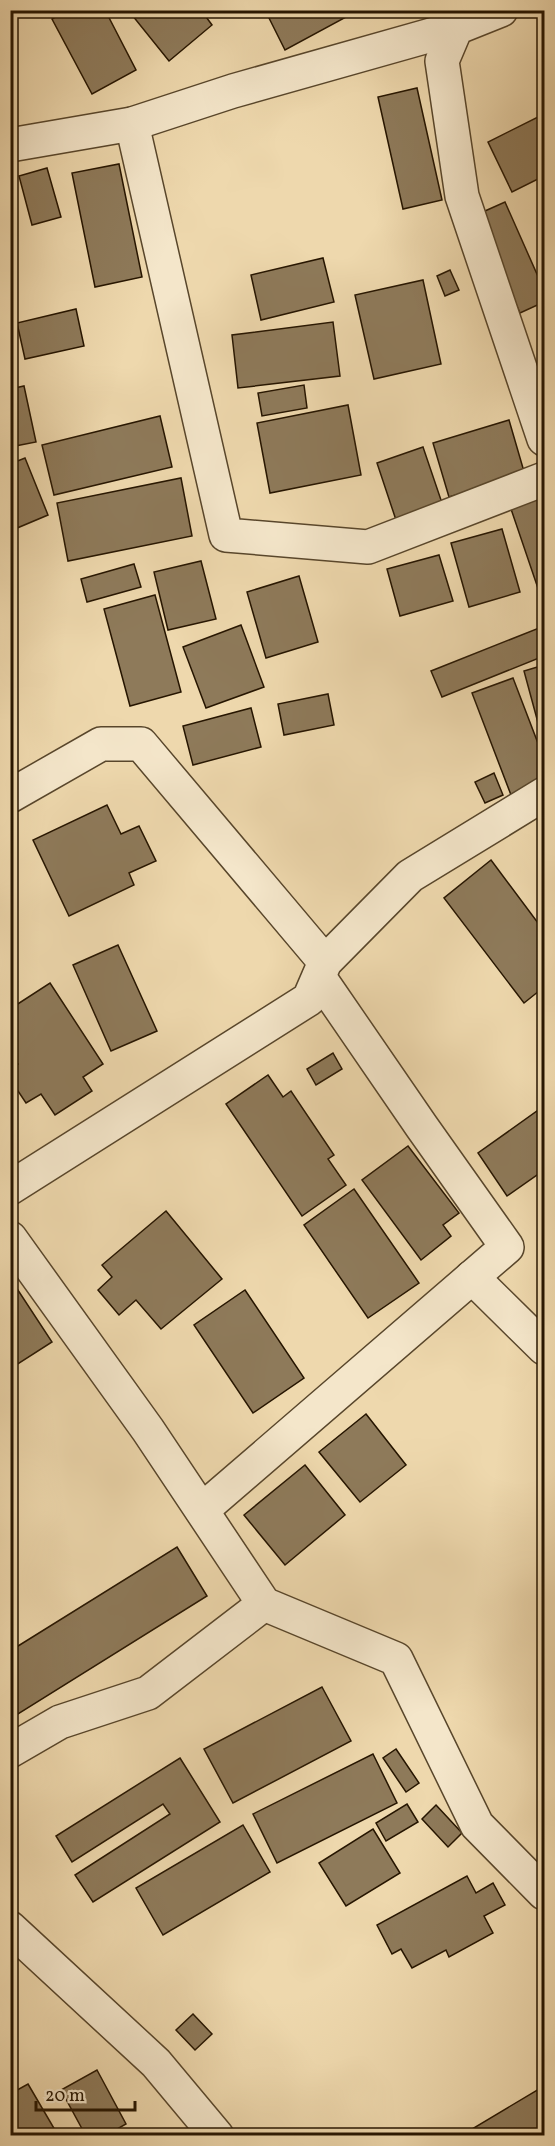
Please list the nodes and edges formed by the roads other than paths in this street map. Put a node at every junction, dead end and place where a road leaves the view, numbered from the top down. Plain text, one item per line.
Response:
1 (501, 10) edge
2 (456, 28) junction
3 (132, 124) junction
4 (10, 146) edge
5 (544, 439) edge
6 (544, 479) edge
7 (544, 794) edge
8 (10, 796) edge
9 (322, 969) junction
10 (10, 1188) edge
11 (10, 1238) edge
12 (472, 1277) junction
13 (544, 1348) edge
14 (202, 1510) junction
15 (264, 1604) junction
16 (10, 1751) edge
17 (544, 1893) edge
18 (10, 1928) edge
19 (217, 2136) edge

1 - 2 street
2 - 3 street
2 - 5 street
3 - 4 street
3 - 6 street
7 - 9 street
8 - 9 street
9 - 10 street
9 - 12 street
11 - 14 street
12 - 13 street
12 - 14 street
14 - 15 street
15 - 16 street
15 - 17 street
18 - 19 street

